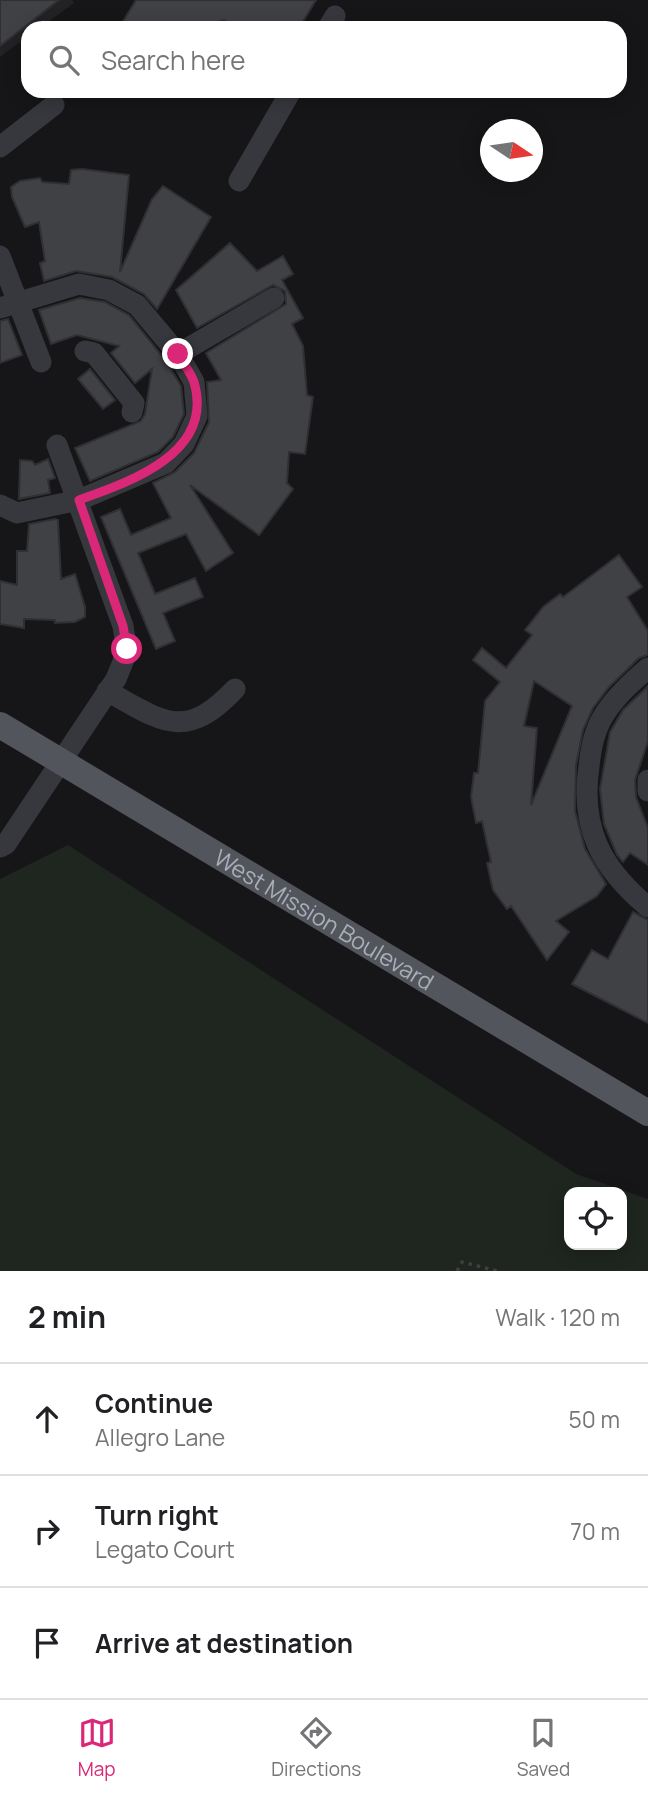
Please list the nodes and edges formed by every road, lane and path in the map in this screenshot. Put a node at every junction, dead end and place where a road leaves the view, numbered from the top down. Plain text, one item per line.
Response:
1 (287, 98) edge
2 (54, 105) dead end
3 (0, 147) edge
4 (239, 181) dead end
5 (0, 256) edge
6 (274, 298) dead end
7 (8, 305) edge
8 (85, 351) dead end
9 (178, 354) junction
10 (41, 362) dead end
11 (132, 412) dead end
12 (57, 445) dead end
13 (79, 500) junction
14 (0, 505) edge
15 (648, 668) edge
16 (235, 689) dead end
17 (107, 691) junction
18 (0, 725) edge
19 (61, 762) junction
20 (648, 780) edge
21 (648, 791) edge
22 (0, 847) edge
23 (648, 907) edge
24 (648, 1113) edge
25 (457, 1271) edge
26 (497, 1271) edge

1 - 4 street
2 - 3 street
5 - 7 street
6 - 9 street
7 - 9 street
7 - 10 street
8 - 11 street
9 - 13 street
12 - 13 street
13 - 14 street
13 - 17 street
15 - 23 street
16 - 17 street
17 - 19 street
18 - 19 main road, West Mission Boulevard
19 - 22 street
19 - 24 main road, West Mission Boulevard
20 - 21 street
25 - 26 path

